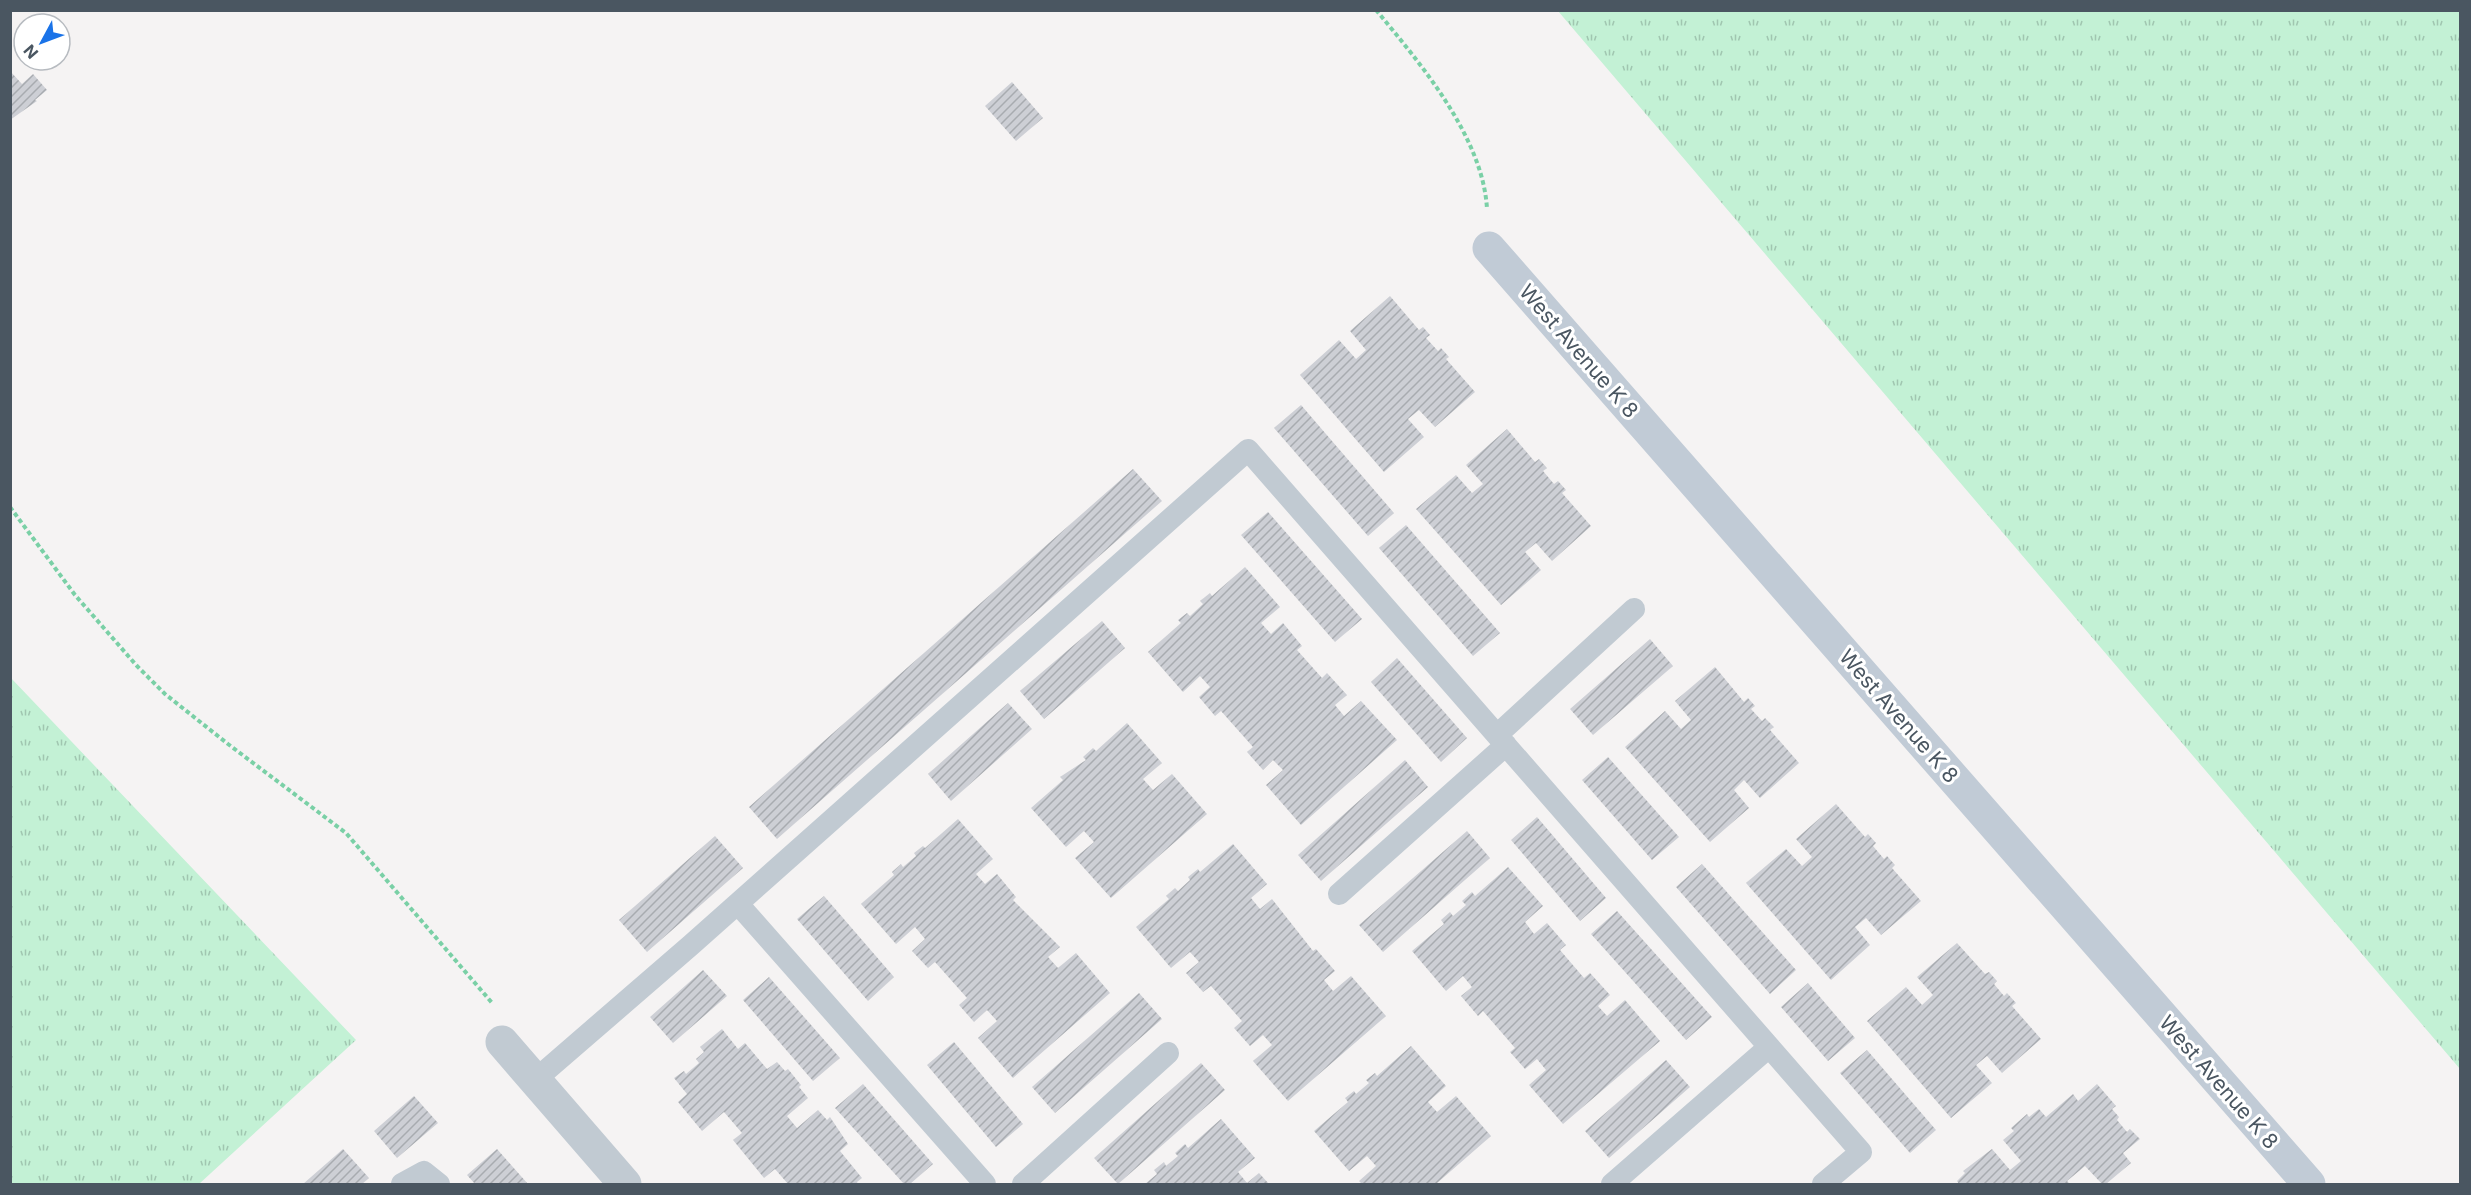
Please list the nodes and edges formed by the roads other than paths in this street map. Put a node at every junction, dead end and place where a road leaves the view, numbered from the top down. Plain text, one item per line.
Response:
1 (1489, 248) road end
2 (1634, 609) dead end
3 (1501, 740) junction
4 (1339, 894) dead end
5 (738, 904) junction
6 (502, 1042) road end
7 (1769, 1047) junction
8 (1168, 1053) dead end
9 (535, 1080) junction
10 (2302, 1182) edge
11 (402, 1185) edge
12 (439, 1185) edge
13 (625, 1185) edge
14 (985, 1185) edge
15 (1023, 1185) edge
16 (1612, 1185) edge
17 (1823, 1185) edge

1 - 10 street, West Avenue K 8
2 - 3 lane
3 - 4 lane
3 - 5 lane
3 - 7 lane
5 - 9 lane
5 - 14 lane
6 - 9 street
7 - 16 lane
7 - 17 lane
8 - 15 lane
9 - 13 street
11 - 12 lane

